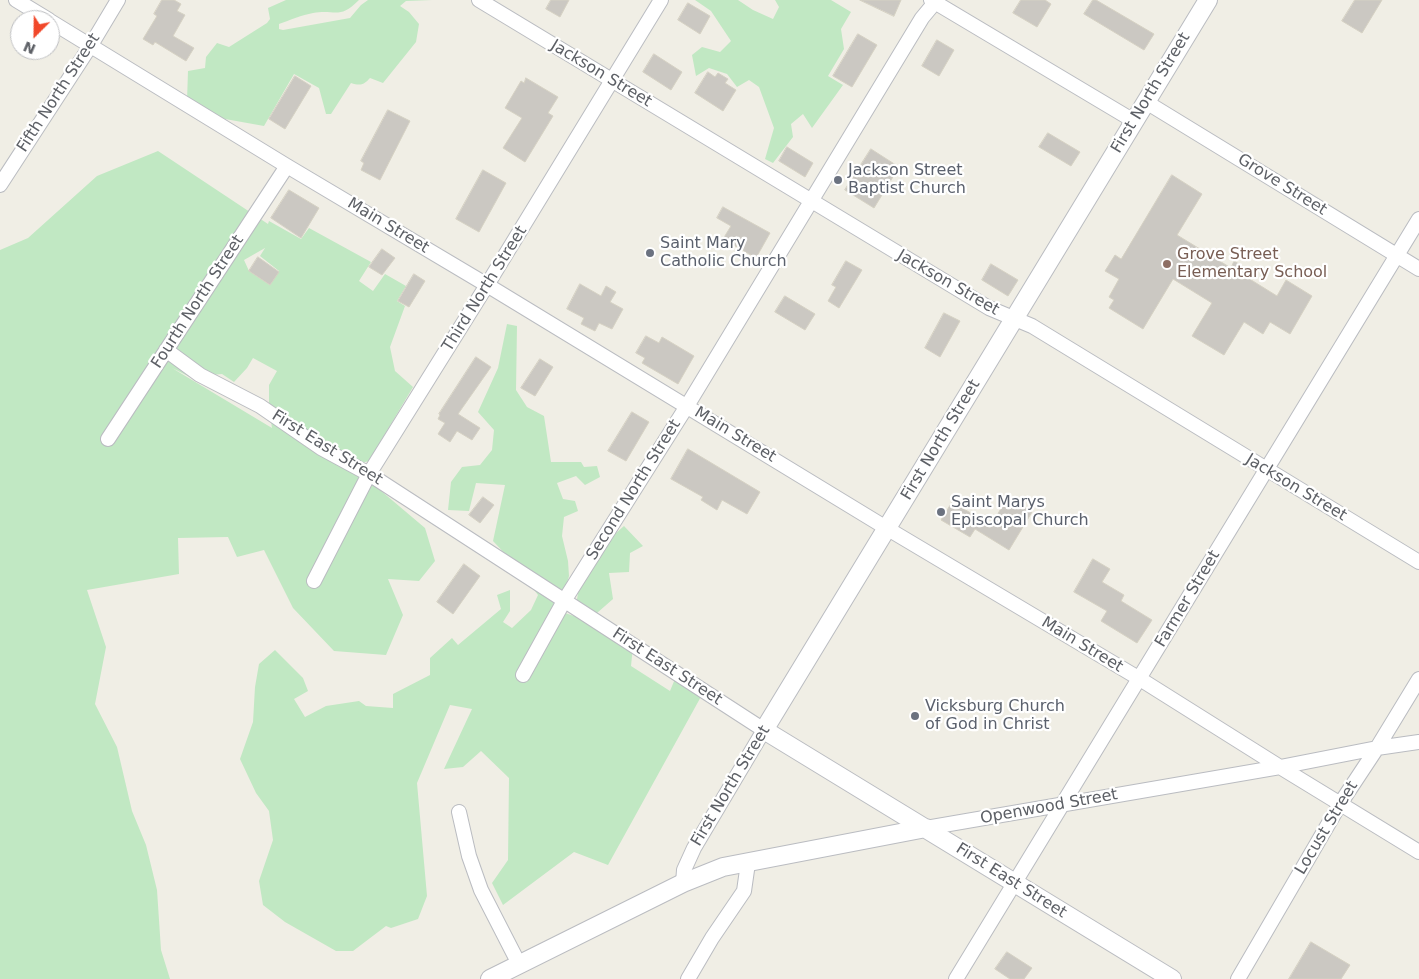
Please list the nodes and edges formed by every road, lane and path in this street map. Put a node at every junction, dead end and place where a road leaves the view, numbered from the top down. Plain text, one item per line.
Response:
1 (16, 0) edge
2 (118, 0) edge
3 (479, 0) edge
4 (661, 0) edge
5 (1208, 0) edge
6 (934, 1) edge
7 (32, 10) edge
8 (60, 27) edge
9 (91, 45) junction
10 (612, 81) junction
11 (1146, 102) junction
12 (1134, 121) junction
13 (287, 166) junction
14 (0, 185) edge
15 (812, 202) junction
16 (1419, 220) edge
17 (1397, 256) junction
18 (1419, 269) edge
19 (487, 285) junction
20 (1014, 319) junction
21 (166, 350) junction
22 (687, 406) junction
23 (108, 439) dead end
24 (1266, 470) junction
25 (369, 474) junction
26 (888, 529) junction
27 (1419, 562) edge
28 (314, 581) dead end
29 (564, 601) junction
30 (523, 675) dead end
31 (1419, 679) edge
32 (1140, 680) junction
33 (764, 730) junction
34 (1419, 742) edge
35 (1377, 748) junction
36 (1280, 767) junction
37 (1062, 804) junction
38 (1340, 804) junction
39 (459, 812) dead end
40 (926, 828) junction
41 (1419, 852) edge
42 (748, 863) junction
43 (1014, 882) junction
44 (683, 883) junction
45 (519, 964) junction
46 (490, 979) edge
47 (688, 979) edge
48 (956, 979) edge
49 (1172, 979) edge
50 (1238, 979) edge

1 - 7 street, Main Street
2 - 9 street, Fifth North Street
3 - 10 street, Jackson Street
4 - 10 street, Third North Street
5 - 11 street, First North Street
6 - 12 street
6 - 15 street, Second North Street
8 - 9 street, Main Street
9 - 13 street, Main Street
9 - 14 street, Fifth North Street
10 - 15 street, Jackson Street
10 - 19 street, Third North Street
11 - 12 street, First North Street
11 - 17 street, Grove Street
12 - 20 street, First North Street
13 - 19 street, Main Street
13 - 21 street, Fourth North Street
15 - 20 street, Jackson Street
15 - 22 street, Second North Street
16 - 17 street, Farmer Street
17 - 18 street, Grove Street
17 - 24 street, Farmer Street
19 - 22 street, Main Street
19 - 25 street, Third North Street
20 - 24 street, Jackson Street
20 - 26 street, First North Street
21 - 23 street, Fourth North Street
21 - 25 street, First East Street
22 - 26 street, Main Street
22 - 29 street, Second North Street
24 - 27 street, Jackson Street
24 - 32 street, Farmer Street
25 - 28 street, Third North Street
25 - 29 street, First East Street
26 - 32 street, Main Street
26 - 33 street, First North Street
29 - 30 street, Second North Street
29 - 33 street, First East Street
31 - 35 street, Locust Street
32 - 36 street, Main Street
32 - 37 street, Farmer Street
33 - 40 street, First East Street
33 - 44 street, First North Street
34 - 35 street, Openwood Street
35 - 36 street, Openwood Street
35 - 38 street, Locust Street
36 - 37 street, Openwood Street
36 - 38 street, Main Street
37 - 40 street, Openwood Street
37 - 43 street, Farmer Street
38 - 41 street, Main Street
38 - 50 street, Locust Street
39 - 45 street
40 - 42 street, Openwood Street
40 - 43 street, First East Street
42 - 44 street, Openwood Street
42 - 47 street
43 - 48 street, Farmer Street
43 - 49 street, First East Street
44 - 45 street, Openwood Street
45 - 46 street, Openwood Street

